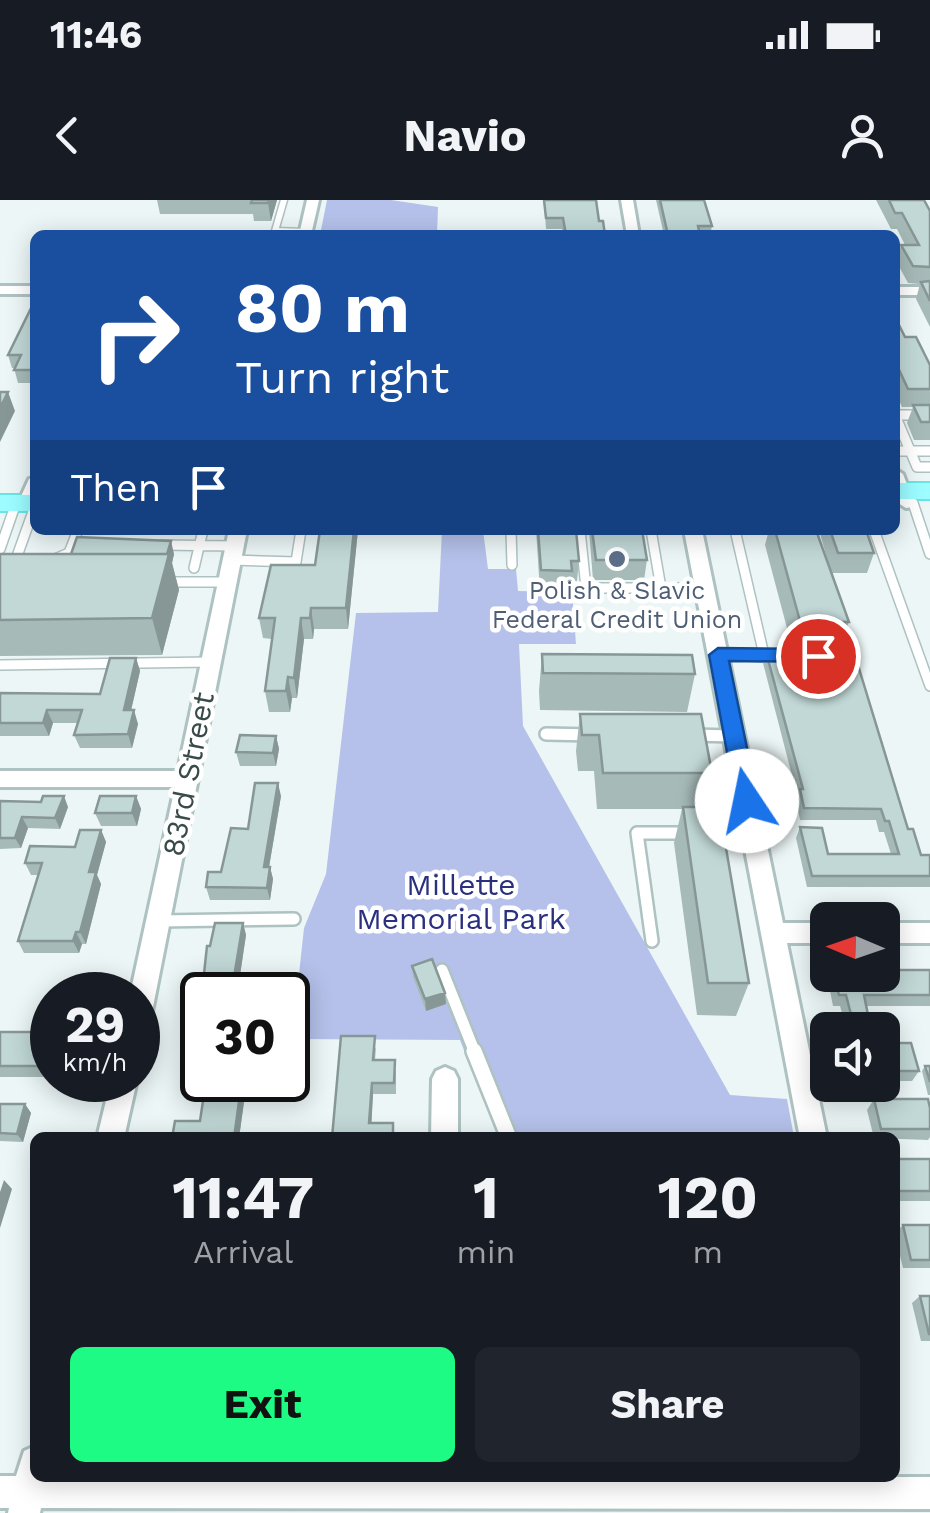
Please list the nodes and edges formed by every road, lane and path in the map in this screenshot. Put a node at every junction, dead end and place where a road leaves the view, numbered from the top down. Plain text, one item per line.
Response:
1 (284, 200) edge
2 (313, 200) edge
3 (627, 200) edge
4 (275, 230) edge
5 (306, 230) edge
6 (632, 230) edge
7 (0, 290) edge
8 (30, 290) edge
9 (930, 291) edge
10 (900, 292) edge
11 (900, 415) edge
12 (930, 415) edge
13 (900, 427) edge
14 (900, 450) edge
15 (910, 450) junction
16 (930, 451) edge
17 (930, 467) edge
18 (912, 500) edge
19 (25, 501) edge
20 (76, 535) edge
21 (202, 535) edge
22 (300, 535) edge
23 (510, 535) edge
24 (581, 535) edge
25 (652, 535) edge
26 (695, 535) edge
27 (736, 535) edge
28 (876, 535) edge
29 (145, 545) edge
30 (199, 546) junction
31 (0, 549) edge
32 (930, 554) edge
33 (233, 555) edge
34 (0, 558) edge
35 (16, 559) junction
36 (31, 559) edge
37 (47, 559) edge
38 (512, 566) dead end
39 (194, 568) dead end
40 (156, 582) edge
41 (661, 588) junction
42 (705, 588) junction
43 (836, 611) edge
44 (718, 655) junction
45 (764, 655) junction
46 (796, 656) edge
47 (829, 656) edge
48 (211, 662) junction
49 (0, 665) edge
50 (930, 686) edge
51 (546, 734) dead end
52 (601, 735) edge
53 (674, 735) edge
54 (734, 736) junction
55 (186, 778) junction
56 (0, 779) edge
57 (754, 834) junction
58 (294, 919) dead end
59 (159, 921) junction
60 (773, 933) junction
61 (810, 933) edge
62 (900, 933) edge
63 (930, 933) edge
64 (652, 940) dead end
65 (442, 970) dead end
66 (148, 972) edge
67 (445, 1079) dead end
68 (119, 1102) edge
69 (111, 1132) edge
70 (444, 1132) edge
71 (507, 1132) edge
72 (813, 1132) edge
73 (438, 1484) edge
74 (22, 1490) edge
75 (930, 1492) edge
76 (875, 1494) edge

1 - 4 lane
2 - 5 street
3 - 6 street
7 - 8 street
9 - 10 street
11 - 12 lane
13 - 15 lane
14 - 15 lane
15 - 16 lane
15 - 17 lane
18 - 32 lane
19 - 31 lane
19 - 35 lane
20 - 37 lane
21 - 30 lane
22 - 33 lane
23 - 38 lane
24 - 41 lane
25 - 41 lane
26 - 42 street
27 - 45 lane
28 - 50 lane
29 - 30 lane
30 - 33 lane
30 - 39 lane
33 - 40 lane
33 - 48 street, 83rd Street
34 - 35 lane
35 - 36 lane
41 - 42 lane
42 - 44 street
43 - 47 lane
44 - 45 lane
44 - 54 street
45 - 46 lane
48 - 49 lane
48 - 55 street, 83rd Street
51 - 52 lane
53 - 54 lane
54 - 57 street
55 - 56 street
55 - 59 street, 83rd Street
57 - 60 street
57 - 64 lane
58 - 59 lane
59 - 66 street, 83rd Street
60 - 61 street
60 - 72 street
62 - 63 street
65 - 71 lane
67 - 70 street
68 - 69 street
73 - 74 street
73 - 76 street
75 - 76 street

